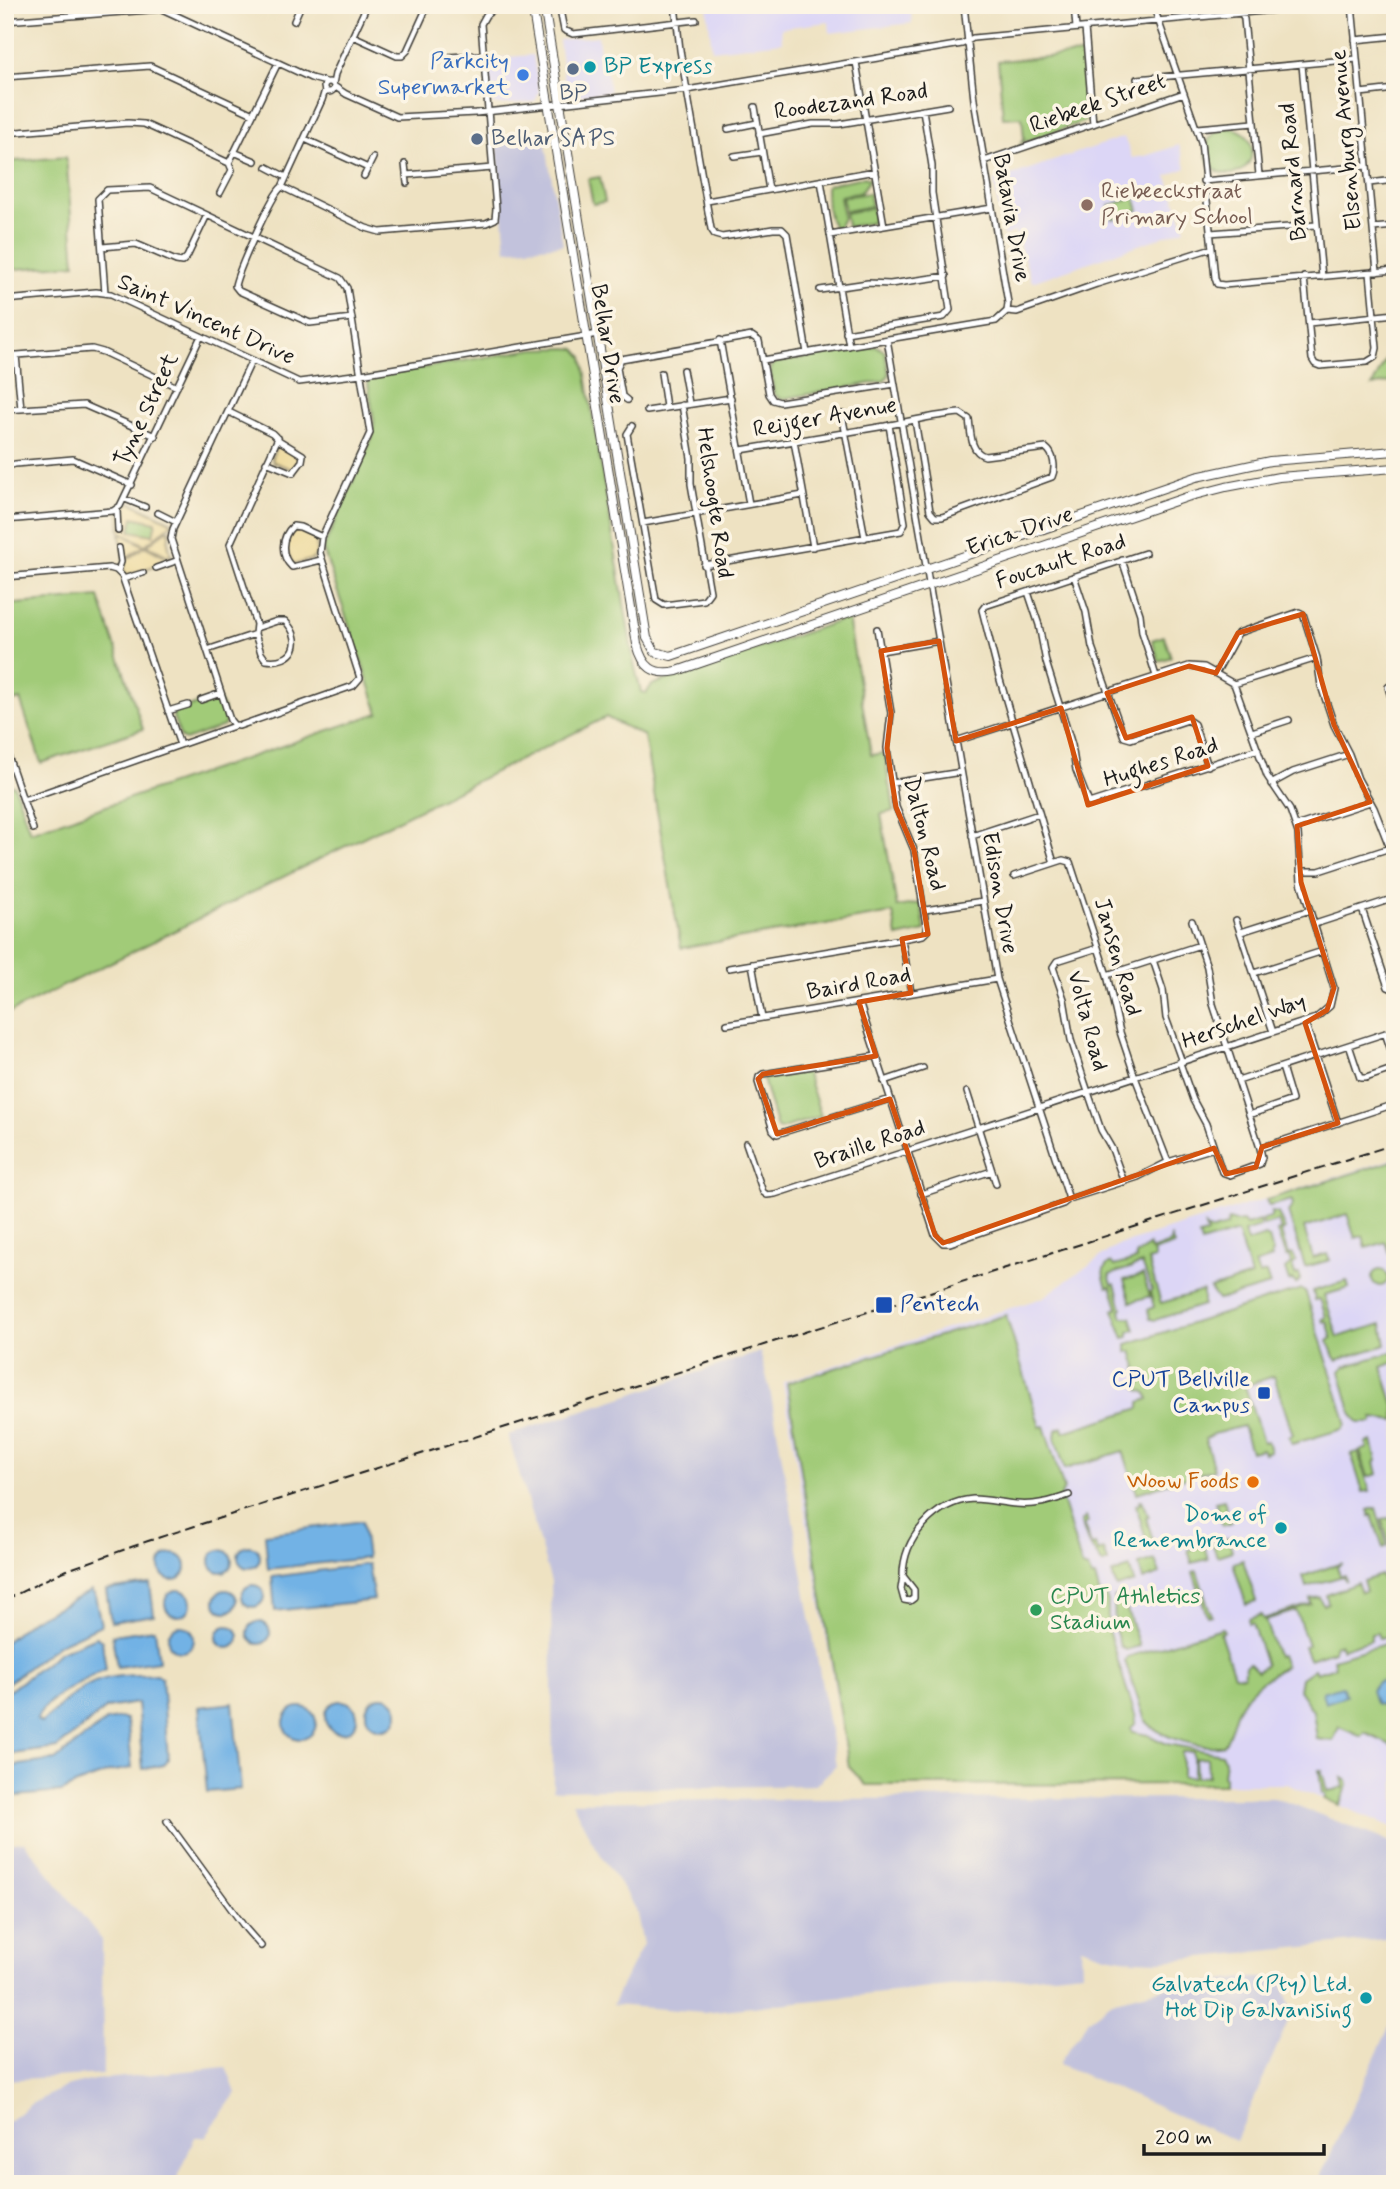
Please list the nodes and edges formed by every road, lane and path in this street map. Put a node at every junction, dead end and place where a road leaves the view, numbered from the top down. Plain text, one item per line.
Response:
1 (301, 5) edge
2 (367, 5) edge
3 (428, 5) edge
4 (499, 5) edge
5 (532, 5) edge
6 (544, 5) edge
7 (559, 5) edge
8 (675, 5) edge
9 (964, 5) edge
10 (1074, 5) edge
11 (1153, 5) edge
12 (1239, 5) edge
13 (1328, 5) edge
14 (1352, 5) edge
15 (163, 7) edge
16 (1242, 13) junction
17 (696, 20) dead end
18 (5, 21) edge
19 (294, 21) dead end
20 (1158, 21) junction
21 (677, 23) junction
22 (1076, 28) junction
23 (1085, 28) junction
24 (353, 36) junction
25 (1395, 36) edge
26 (1355, 40) junction
27 (967, 41) junction
28 (483, 55) junction
29 (447, 57) dead end
30 (1357, 59) junction
31 (856, 62) junction
32 (278, 63) junction
33 (1302, 65) junction
34 (1248, 69) junction
35 (1178, 76) junction
36 (5, 77) edge
37 (1137, 79) dead end
38 (329, 87) junction
39 (1395, 89) edge
40 (687, 90) junction
41 (1184, 93) junction
42 (1360, 93) junction
43 (559, 104) junction
44 (548, 105) junction
45 (948, 106) dead end
46 (754, 107) dead end
47 (923, 110) junction
48 (488, 112) junction
49 (253, 114) junction
50 (867, 120) junction
51 (1254, 122) junction
52 (757, 123) junction
53 (1093, 124) junction
54 (1197, 128) junction
55 (728, 129) dead end
56 (5, 133) edge
57 (759, 134) junction
58 (304, 139) junction
59 (234, 152) junction
60 (762, 152) junction
61 (734, 156) dead end
62 (373, 158) dead end
63 (984, 161) junction
64 (255, 162) dead end
65 (229, 163) junction
66 (405, 164) dead end
67 (1367, 166) junction
68 (267, 167) dead end
69 (368, 168) junction
70 (493, 168) junction
71 (1311, 170) junction
72 (875, 171) junction
73 (406, 175) junction
74 (364, 176) dead end
75 (1259, 176) junction
76 (286, 177) junction
77 (1395, 180) edge
78 (821, 181) junction
79 (1203, 181) junction
80 (407, 183) dead end
81 (1369, 183) junction
82 (282, 187) junction
83 (769, 190) junction
84 (220, 193) dead end
85 (707, 201) junction
86 (992, 208) junction
87 (207, 215) junction
88 (936, 217) junction
89 (1317, 225) junction
90 (884, 226) junction
91 (1395, 226) edge
92 (1373, 228) junction
93 (1210, 233) junction
94 (830, 235) junction
95 (255, 239) junction
96 (102, 247) junction
97 (1212, 248) junction
98 (1395, 270) edge
99 (1373, 272) junction
100 (946, 276) junction
101 (1304, 277) junction
102 (1321, 277) junction
103 (838, 287) junction
104 (820, 290) dead end
105 (105, 293) junction
106 (5, 300) edge
107 (1007, 312) junction
108 (1395, 314) edge
109 (1374, 316) junction
110 (352, 318) junction
111 (1309, 323) junction
112 (846, 333) junction
113 (598, 334) junction
114 (201, 336) junction
115 (586, 336) junction
116 (887, 339) junction
117 (720, 341) junction
118 (849, 346) junction
119 (807, 353) junction
120 (16, 355) junction
121 (5, 356) edge
122 (252, 360) junction
123 (763, 360) junction
124 (683, 370) dead end
125 (661, 373) dead end
126 (361, 374) junction
127 (895, 384) junction
128 (177, 387) junction
129 (731, 398) junction
130 (627, 400) dead end
131 (689, 403) junction
132 (682, 405) junction
133 (666, 407) junction
134 (21, 409) junction
135 (5, 410) edge
136 (647, 411) dead end
137 (229, 412) junction
138 (842, 414) dead end
139 (915, 420) junction
140 (902, 423) junction
141 (888, 425) junction
142 (632, 426) dead end
143 (846, 432) junction
144 (155, 436) junction
145 (278, 438) junction
146 (794, 441) junction
147 (740, 450) junction
148 (1395, 451) edge
149 (266, 462) junction
150 (5, 467) edge
151 (1395, 468) edge
152 (132, 485) junction
153 (803, 495) junction
154 (125, 499) junction
155 (749, 504) junction
156 (145, 507) dead end
157 (117, 510) junction
158 (158, 513) dead end
159 (696, 513) junction
160 (5, 520) edge
161 (176, 522) junction
162 (643, 523) junction
163 (118, 531) dead end
164 (322, 537) junction
165 (865, 538) junction
166 (813, 547) junction
167 (120, 548) dead end
168 (1145, 553) dead end
169 (321, 560) junction
170 (1122, 560) junction
171 (176, 561) junction
172 (704, 565) junction
173 (156, 568) dead end
174 (927, 569) junction
175 (118, 572) junction
176 (143, 573) dead end
177 (1074, 576) junction
178 (5, 577) edge
179 (123, 579) junction
180 (929, 583) junction
181 (1028, 592) junction
182 (660, 603) joint
183 (877, 629) dead end
184 (255, 631) junction
185 (939, 641) junction
186 (207, 650) junction
187 (881, 651) junction
188 (671, 656) joint
189 (1317, 658) junction
190 (666, 673) joint
191 (1216, 673) junction
192 (1156, 676) junction
193 (1395, 682) edge
194 (1234, 684) junction
195 (221, 693) junction
196 (1107, 693) junction
197 (201, 700) dead end
198 (188, 705) dead end
199 (1060, 708) junction
200 (1395, 710) edge
201 (168, 712) junction
202 (1289, 720) dead end
203 (1014, 723) junction
204 (237, 725) junction
205 (1252, 732) junction
206 (956, 741) junction
207 (180, 745) junction
208 (5, 747) edge
209 (1258, 749) junction
210 (1349, 754) junction
211 (1208, 766) junction
212 (961, 772) junction
213 (892, 783) junction
214 (1271, 784) junction
215 (23, 800) junction
216 (1370, 802) junction
217 (1039, 814) junction
218 (1296, 826) junction
219 (33, 830) dead end
220 (972, 836) junction
221 (1390, 848) junction
222 (1395, 861) edge
223 (1054, 863) junction
224 (1300, 871) junction
225 (1014, 876) dead end
226 (1395, 898) edge
227 (983, 901) junction
228 (1362, 909) junction
229 (925, 910) junction
230 (1310, 910) junction
231 (1236, 920) dead end
232 (1192, 922) dead end
233 (1315, 924) junction
234 (1241, 932) junction
235 (902, 939) junction
236 (1200, 945) junction
237 (1098, 948) junction
238 (1323, 951) junction
239 (1153, 960) junction
240 (752, 964) junction
241 (729, 968) dead end
242 (1254, 973) junction
243 (1107, 975) junction
244 (997, 979) junction
245 (1395, 990) edge
246 (911, 993) junction
247 (859, 1002) junction
248 (762, 1018) junction
249 (1305, 1022) junction
250 (727, 1024) dead end
251 (1395, 1030) edge
252 (1273, 1032) junction
253 (1385, 1033) junction
254 (1349, 1045) junction
255 (1226, 1048) junction
256 (876, 1056) junction
257 (1316, 1056) junction
258 (1181, 1062) junction
259 (1395, 1062) edge
260 (1282, 1067) junction
261 (923, 1068) dead end
262 (1395, 1068) edge
263 (1135, 1077) junction
264 (884, 1081) junction
265 (1238, 1081) junction
266 (967, 1092) dead end
267 (1089, 1092) junction
268 (890, 1099) junction
269 (1395, 1104) edge
270 (1038, 1109) junction
271 (1249, 1115) junction
272 (1338, 1123) junction
273 (979, 1128) junction
274 (746, 1143) dead end
275 (1214, 1148) junction
276 (1260, 1148) junction
277 (907, 1151) junction
278 (1168, 1163) junction
279 (992, 1171) junction
280 (1124, 1182) junction
281 (996, 1184) dead end
282 (921, 1194) junction
283 (1069, 1199) junction
284 (1069, 1495) dead end
285 (903, 1576) dead end
286 (167, 1821) dead end
287 (261, 1946) dead end

1 - 19 street
2 - 24 street
3 - 24 street
4 - 28 street
5 - 44 main road, Belhar Drive
6 - 43 main road, Belhar Drive
7 - 21 street
8 - 21 street
9 - 27 street, Batavia Drive
10 - 22 street
11 - 20 street
12 - 16 street
13 - 16 street
14 - 26 street, Elsenburg Avenue
15 - 18 street
15 - 32 street
16 - 20 street
16 - 34 street
17 - 21 street
20 - 23 street
20 - 35 street
21 - 40 street
22 - 23 street
22 - 27 street
23 - 53 street
24 - 38 street
25 - 26 street
26 - 30 street, Elsenburg Avenue
27 - 31 street
27 - 63 street, Batavia Drive
28 - 29 street
28 - 48 street
30 - 33 street
30 - 42 street, Elsenburg Avenue
31 - 40 street
31 - 50 street
32 - 38 street
32 - 49 street
33 - 34 street
33 - 71 street, Barnard Road
34 - 35 street
34 - 51 street
35 - 37 street
35 - 41 street
36 - 49 street
38 - 48 street
38 - 58 street
39 - 42 street
40 - 43 street
40 - 85 street
41 - 53 street, Riebeek Street
41 - 54 street
42 - 67 street, Elsenburg Avenue
43 - 44 street
43 - 113 main road, Belhar Drive
44 - 48 street
44 - 115 main road, Belhar Drive
45 - 47 street, Roodezand Road
46 - 52 street
47 - 50 street, Roodezand Road
47 - 88 street
48 - 70 street
49 - 59 street
50 - 57 street, Roodezand Road
50 - 72 street
51 - 54 street
51 - 75 street
52 - 55 street
52 - 57 street
53 - 63 street, Riebeek Street
54 - 79 street
56 - 65 street
57 - 60 street
58 - 69 street
58 - 76 street
59 - 64 street
59 - 65 street
60 - 61 street
60 - 83 street
62 - 69 street
63 - 86 street, Batavia Drive
65 - 84 street
66 - 73 street
67 - 71 street
67 - 81 street, Elsenburg Avenue
68 - 76 street
69 - 74 street
70 - 73 street
70 - 82 street
71 - 75 street
71 - 89 street, Barnard Road
72 - 78 street
72 - 90 street
73 - 80 street
75 - 79 street
76 - 82 street
77 - 81 street
78 - 83 street
78 - 94 street
79 - 93 street
81 - 92 street, Elsenburg Avenue
82 - 95 street
83 - 85 street
85 - 119 street
86 - 88 street
86 - 107 street, Batavia Drive
87 - 95 street
87 - 96 street
87 - 96 street
88 - 90 street
88 - 100 street
89 - 93 street
89 - 102 street, Barnard Road
90 - 94 street
91 - 92 street
92 - 99 street, Elsenburg Avenue
93 - 97 street
94 - 103 street
95 - 110 street
95 - 110 street
96 - 105 street
97 - 101 street
97 - 107 street
98 - 99 street
99 - 102 street
99 - 109 street, Elsenburg Avenue
100 - 103 street
100 - 112 street
101 - 102 street
101 - 111 street
103 - 104 street
103 - 112 street
105 - 106 street, Saint Vincent Drive
105 - 114 street, Saint Vincent Drive
107 - 116 street, Batavia Drive
108 - 109 street
109 - 111 street
109 - 111 street, Elsenburg Avenue
110 - 126 street
112 - 118 street
113 - 115 street, Saint Vincent Drive
113 - 188 main road, Belhar Drive
114 - 122 street, Saint Vincent Drive
114 - 128 street, Tyne Street
115 - 126 street, Saint Vincent Drive
115 - 190 main road, Belhar Drive
116 - 118 street, Batavia Drive
116 - 127 street, Edison Drive
117 - 123 street
117 - 129 street
117 - 130 street
118 - 119 street, Batavia Drive
119 - 123 street, Batavia Drive
120 - 121 street
120 - 128 street
120 - 134 street
122 - 126 street, Saint Vincent Drive
122 - 137 street
123 - 127 street
124 - 131 street
125 - 133 street
126 - 164 street
127 - 140 street, Edison Drive
128 - 144 street, Tyne Street
129 - 131 street
129 - 147 street
131 - 132 street
132 - 133 street
132 - 159 street, Helshoogte Road
133 - 136 street
134 - 135 street
134 - 144 street
137 - 145 street
137 - 161 street
138 - 143 street
139 - 139 street, Reijger Avenue
139 - 140 street, Reijger Avenue
140 - 141 street, Reijger Avenue
140 - 174 street, Edison Drive
141 - 143 street, Reijger Avenue
141 - 165 street
142 - 162 street, Belhar Drive
143 - 146 street, Reijger Avenue
143 - 165 street
144 - 152 street, Tyne Street
145 - 149 street
145 - 149 street
146 - 147 street, Reijger Avenue
146 - 153 street
147 - 155 street
148 - 174 main road, Erica Drive
149 - 184 street
150 - 152 street
151 - 180 main road, Erica Drive
152 - 154 street, Tyne Street
153 - 155 street
153 - 166 street
154 - 156 street, Tyne Street
154 - 157 street, Tyne Street
155 - 159 street
157 - 160 street
157 - 163 street
158 - 161 street
159 - 162 street
159 - 172 street, Helshoogte Road
161 - 171 street
162 - 182 street, Belhar Drive
164 - 169 street
164 - 169 street
165 - 166 street
166 - 172 street
167 - 175 street
168 - 170 street, Foucault Road
169 - 204 street
170 - 177 street, Foucault Road
170 - 192 street
171 - 173 street
171 - 186 street
172 - 182 street, Helshoogte Road
174 - 180 street, Edison Drive
174 - 188 main road, Erica Drive
175 - 178 street
175 - 179 street
176 - 179 street
177 - 181 street, Foucault Road
177 - 196 street
179 - 201 street
180 - 185 street, Edison Drive
180 - 190 main road, Erica Drive
181 - 199 street
181 - 203 street, Foucault Road
183 - 187 street, Dalton Road
184 - 184 street
184 - 186 street
185 - 187 street
185 - 206 street, Edison Drive
186 - 195 street
187 - 213 street, Dalton Road
189 - 191 street
189 - 194 street
189 - 210 street
191 - 192 street
191 - 194 street
192 - 196 street
193 - 200 street
194 - 205 street, Herschel Way
195 - 197 street
195 - 204 street
196 - 199 street
196 - 211 street
198 - 201 street
199 - 203 street
199 - 211 street, Hughes Road
201 - 207 street
202 - 205 street
203 - 206 street
203 - 217 street
204 - 207 street
205 - 209 street, Herschel Way
206 - 212 street, Edison Drive
207 - 215 street
208 - 215 street
209 - 211 street, Hughes Road
209 - 214 street, Herschel Way
210 - 214 street
210 - 216 street
212 - 213 street
212 - 220 street, Edison Drive
213 - 229 street, Dalton Road
214 - 218 street, Herschel Way
215 - 219 street
216 - 218 street
216 - 221 street
217 - 220 street
217 - 223 street
218 - 224 street, Herschel Way
220 - 227 street, Edison Drive
221 - 222 street
221 - 224 street
223 - 225 street
223 - 237 street, Jansen Road
224 - 230 street, Herschel Way
226 - 228 street
227 - 229 street
227 - 244 street, Edison Drive
228 - 233 street
228 - 245 street
229 - 235 street, Dalton Road
230 - 233 street, Herschel Way
230 - 234 street
231 - 234 street
232 - 236 street
233 - 238 street, Herschel Way
234 - 242 street
235 - 240 street, Dalton Road
235 - 246 street
236 - 239 street
236 - 255 street
237 - 243 street, Jansen Road
237 - 267 street, Volta Road
238 - 242 street
238 - 249 street, Herschel Way
239 - 243 street
239 - 258 street
240 - 241 street, Dalton Road
240 - 248 street
242 - 252 street
243 - 263 street, Jansen Road
244 - 246 street, Baird Road
244 - 270 street, Edison Drive
246 - 247 street, Baird Road
247 - 248 street, Baird Road
247 - 256 street
248 - 250 street, Baird Road
249 - 252 street, Herschel Way
249 - 257 street
251 - 253 street
252 - 255 street, Herschel Way
253 - 254 street
253 - 259 street
254 - 257 street
254 - 262 street
255 - 258 street, Herschel Way
255 - 265 street
256 - 264 street
256 - 268 street
257 - 260 street
257 - 272 street
258 - 263 street, Herschel Way
258 - 275 street
260 - 265 street
260 - 271 street
261 - 264 street
263 - 267 street, Herschel Way
263 - 278 street, Jansen Road
264 - 268 street
265 - 271 street
266 - 273 street
267 - 270 street, Herschel Way
267 - 280 street
268 - 277 street
269 - 272 street
270 - 273 street, Braille Road
270 - 283 street, Edison Drive
271 - 276 street
272 - 276 street
273 - 277 street, Braille Road
273 - 279 street
274 - 277 street, Braille Road
275 - 276 street
275 - 278 street
277 - 282 street
278 - 280 street
279 - 281 street
279 - 282 street
280 - 283 street
282 - 283 street
284 - 285 street
286 - 287 street

